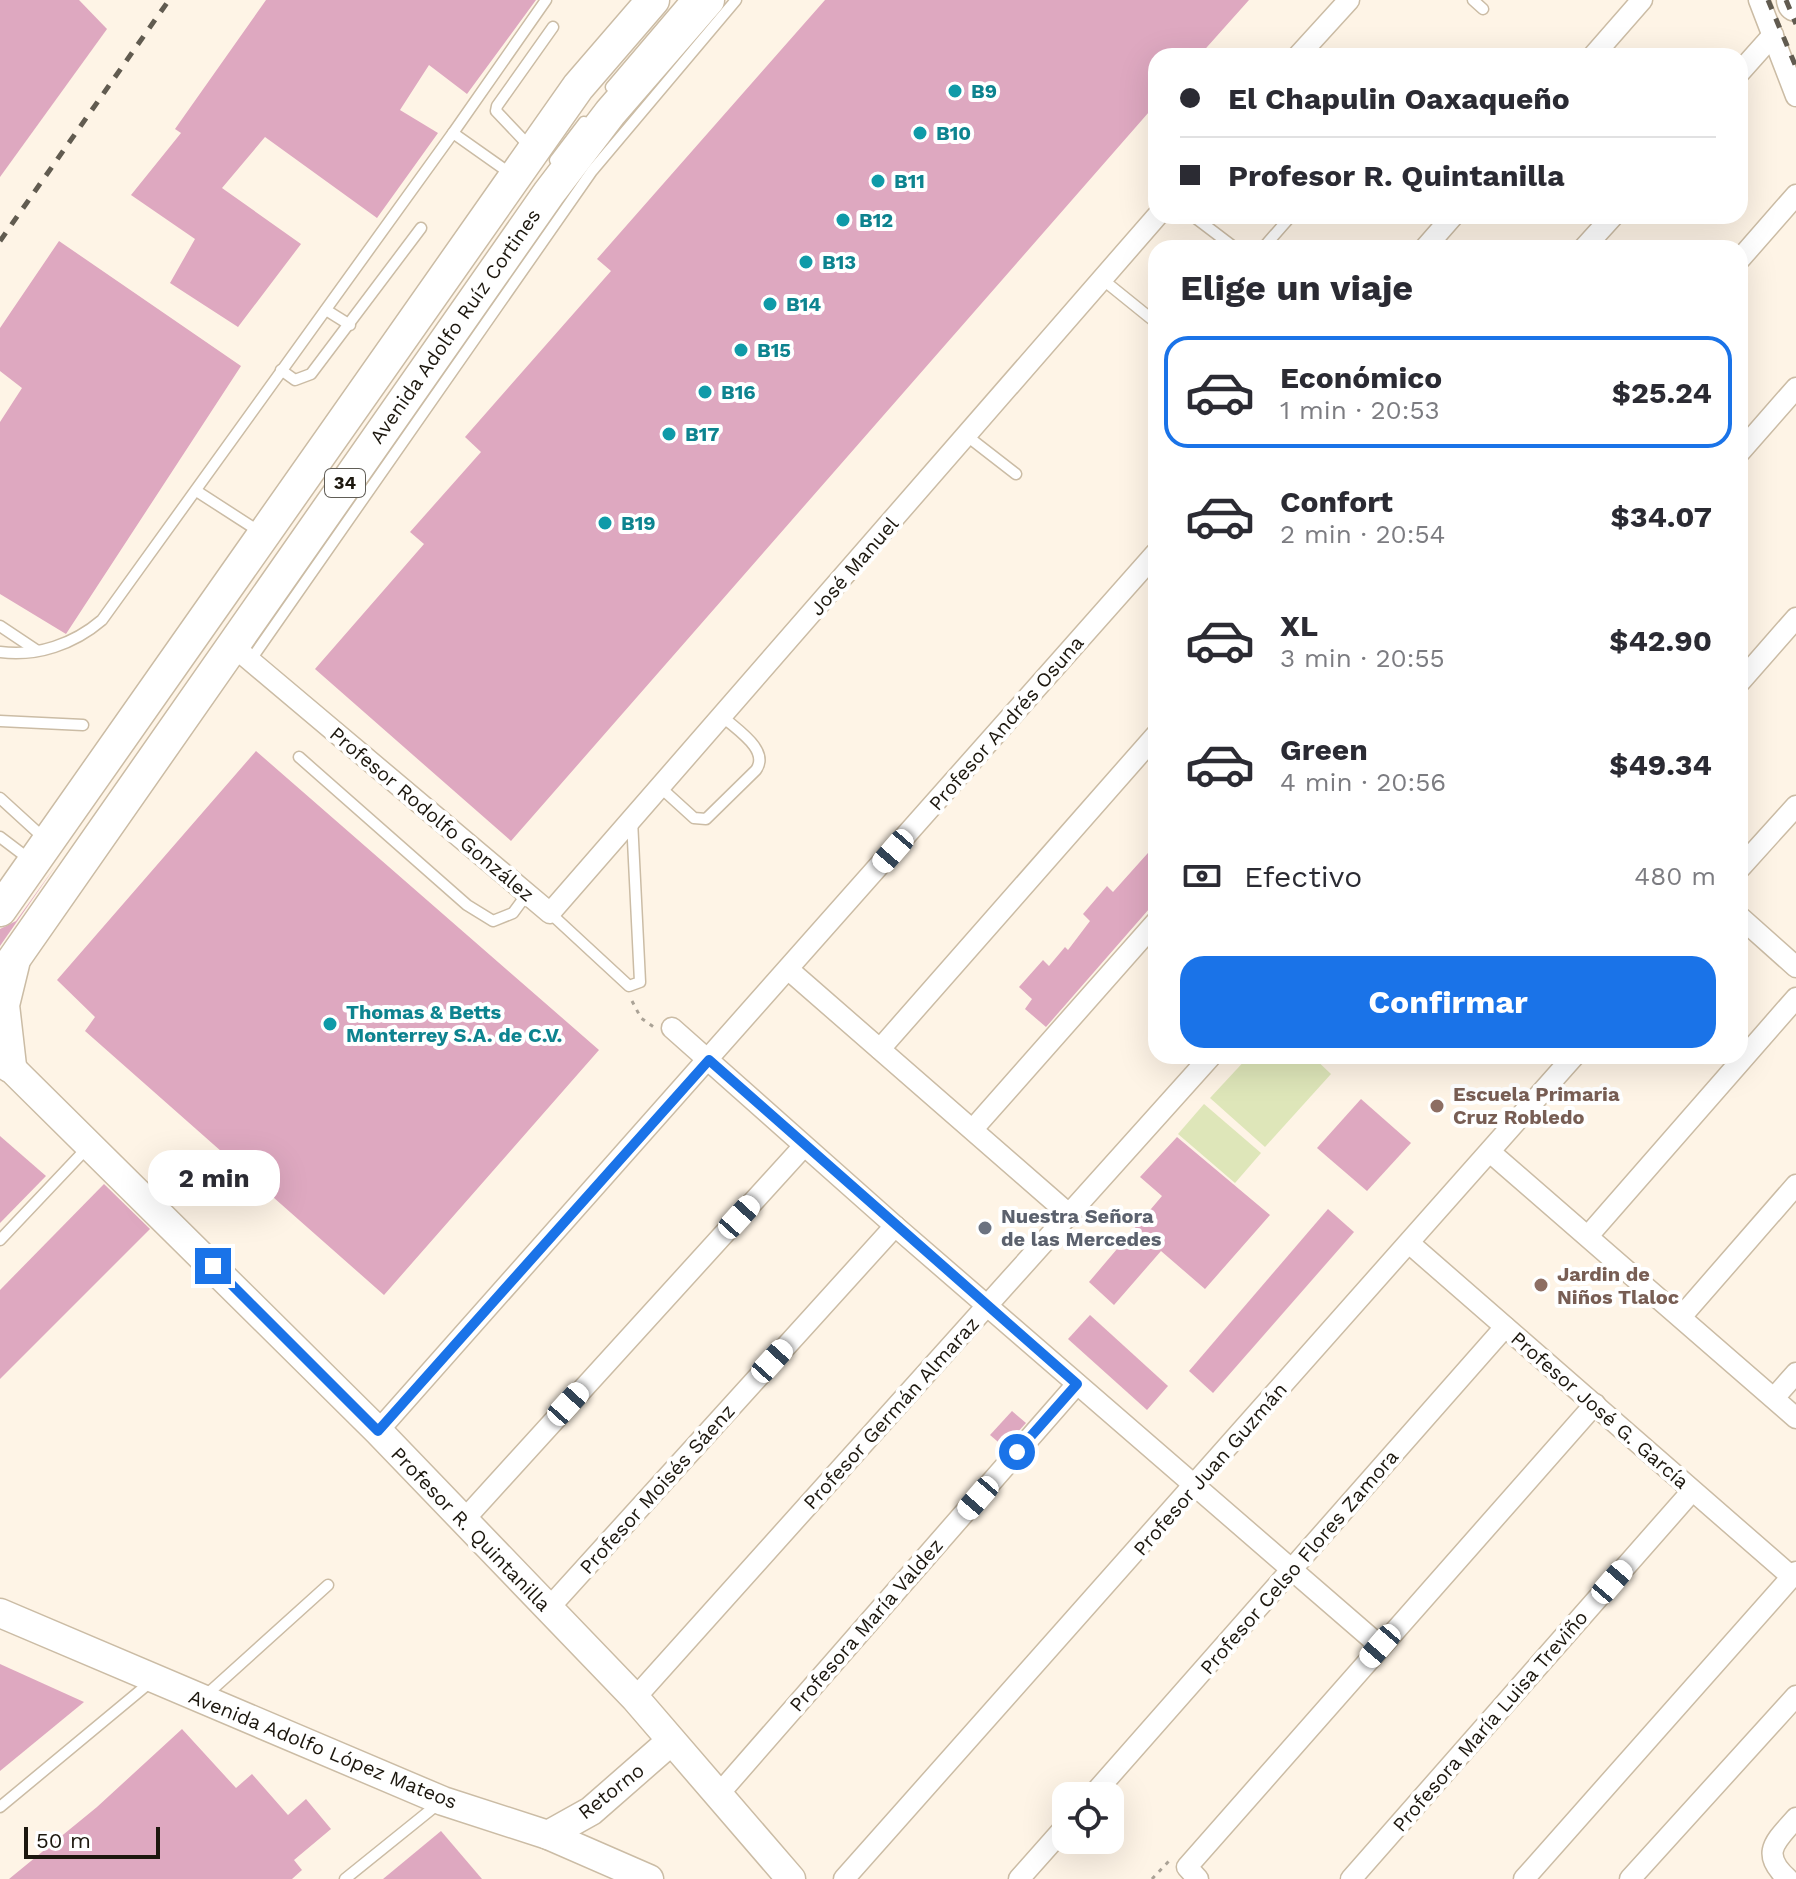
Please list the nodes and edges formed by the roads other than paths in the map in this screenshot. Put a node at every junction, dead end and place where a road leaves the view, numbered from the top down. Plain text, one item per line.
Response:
1 (546, 0) edge
2 (653, 0) edge
3 (672, 0) edge
4 (685, 0) edge
5 (708, 0) edge
6 (736, 0) edge
7 (1349, 0) edge
8 (1473, 0) edge
9 (1642, 0) edge
10 (1759, 0) edge
11 (1483, 9) dead end
12 (553, 27) dead end
13 (1773, 35) junction
14 (1305, 48) edge
15 (1600, 48) edge
16 (1748, 63) edge
17 (1796, 96) edge
18 (453, 133) junction
19 (532, 165) junction
20 (1796, 195) edge
21 (1150, 224) edge
22 (1204, 224) edge
23 (1284, 224) edge
24 (1446, 224) edge
25 (1606, 224) edge
26 (421, 228) dead end
27 (1224, 240) edge
28 (1270, 240) edge
29 (1432, 240) edge
30 (1591, 240) edge
31 (1748, 250) edge
32 (1102, 279) junction
33 (326, 310) junction
34 (1148, 316) edge
35 (350, 325) junction
36 (281, 370) junction
37 (1796, 388) edge
38 (967, 436) junction
39 (1748, 443) edge
40 (1016, 474) dead end
41 (198, 492) junction
42 (262, 534) junction
43 (1148, 571) edge
44 (1796, 618) edge
45 (0, 626) edge
46 (36, 650) junction
47 (0, 652) edge
48 (242, 654) junction
49 (1748, 673) edge
50 (723, 717) junction
51 (0, 721) edge
52 (83, 725) dead end
53 (149, 743) dead end
54 (1148, 744) edge
55 (299, 757) dead end
56 (661, 788) junction
57 (0, 798) edge
58 (1796, 806) edge
59 (632, 820) junction
60 (0, 837) edge
61 (44, 855) junction
62 (1748, 859) edge
63 (66, 869) dead end
64 (527, 894) junction
65 (0, 910) edge
66 (550, 913) junction
67 (1748, 924) edge
68 (1148, 931) edge
69 (5, 965) edge
70 (1796, 967) edge
71 (789, 970) junction
72 (1796, 998) edge
73 (672, 1028) road end
74 (880, 1049) junction
75 (1748, 1053) edge
76 (709, 1060) junction
77 (5, 1062) edge
78 (1204, 1064) edge
79 (1567, 1064) edge
80 (1738, 1064) edge
81 (973, 1129) junction
82 (89, 1145) junction
83 (803, 1147) junction
84 (1490, 1152) junction
85 (1796, 1185) edge
86 (1071, 1216) junction
87 (895, 1226) junction
88 (1588, 1236) junction
89 (0, 1240) edge
90 (1409, 1243) junction
91 (988, 1306) junction
92 (1681, 1317) junction
93 (1505, 1327) junction
94 (1796, 1373) edge
95 (1077, 1384) junction
96 (1774, 1398) junction
97 (1595, 1404) junction
98 (1796, 1418) edge
99 (378, 1431) junction
100 (1195, 1487) junction
101 (1692, 1491) junction
102 (462, 1522) junction
103 (1292, 1570) junction
104 (1794, 1574) edge
105 (328, 1585) dead end
106 (548, 1609) junction
107 (0, 1613) edge
108 (1380, 1646) junction
109 (154, 1679) junction
110 (1796, 1696) edge
111 (635, 1698) junction
112 (201, 1699) junction
113 (671, 1741) junction
114 (1104, 1782) edge
115 (718, 1795) junction
116 (443, 1801) junction
117 (0, 1807) edge
118 (1796, 1818) edge
119 (548, 1835) junction
120 (1052, 1842) edge
121 (1192, 1873) edge
122 (345, 1879) edge
123 (649, 1879) edge
124 (791, 1879) edge
125 (844, 1879) edge
126 (1019, 1879) edge
127 (1351, 1879) edge
128 (1524, 1879) edge
129 (1630, 1879) edge
130 (1788, 1879) edge

1 - 18 lane
2 - 19 main road, Avenida Adolfo Ruíz Cortines / 34
3 - 4 lane
5 - 48 main road, Avenida Adolfo Ruíz Cortines / 34
6 - 48 lane
7 - 14 street
8 - 11 lane
9 - 15 street
10 - 13 street
12 - 19 lane
13 - 16 street
13 - 17 street
18 - 19 lane
18 - 33 lane
19 - 42 main road, Avenida Adolfo Ruíz Cortines / 34
19 - 61 lane
20 - 31 street
21 - 32 street, José Manuel
22 - 27 lane
23 - 28 lane
24 - 29 street
25 - 30 street
26 - 35 lane
32 - 34 lane
32 - 38 street, José Manuel
33 - 35 lane
33 - 36 lane
35 - 36 lane
36 - 41 lane
37 - 39 street
38 - 40 lane
38 - 50 street, José Manuel
41 - 42 lane
41 - 46 lane
42 - 61 main road, Avenida Adolfo Ruíz Cortines / 34
43 - 71 street, Profesor Andrés Osuna
44 - 49 street
45 - 46 lane
46 - 47 lane
48 - 64 street, Profesor Rodolfo González
48 - 69 main road, Avenida Adolfo Ruíz Cortines / 34
50 - 56 street, José Manuel
50 - 56 lane
51 - 52 lane
53 - 63 lane
54 - 74 street
55 - 64 lane
56 - 59 street, José Manuel
57 - 61 lane
58 - 62 street
59 - 66 street, José Manuel
59 - 66 lane, Profesor Rodolfo González
60 - 61 lane
61 - 65 main road, Avenida Adolfo Ruíz Cortines / 34
64 - 66 street, Profesor Rodolfo González
67 - 70 street
68 - 81 street
69 - 77 main road
71 - 74 street
71 - 76 street, Profesor Andrés Osuna
72 - 75 street
73 - 76 street
74 - 81 street
76 - 83 street
76 - 99 street, Profesor Andrés Osuna
77 - 82 street, Profesor R. Quintanilla
78 - 86 street, Profesor Germán Almaraz
79 - 84 street, Profesor Juan Guzmán
80 - 88 street
81 - 86 street
82 - 89 lane
82 - 99 street, Profesor R. Quintanilla
83 - 87 street
83 - 102 street
84 - 88 street
84 - 90 street, Profesor Juan Guzmán
85 - 92 street
86 - 91 street, Profesor Germán Almaraz
87 - 91 street
87 - 106 street, Profesor Moisés Sáenz
88 - 92 street
90 - 93 street, Profesor José G. García
90 - 100 street, Profesor Juan Guzmán
91 - 95 street
91 - 111 street, Profesor Germán Almaraz
92 - 96 street
93 - 97 street, Profesor José G. García
93 - 103 street, Profesor Celso Flores Zamora
94 - 96 street
95 - 100 street
95 - 115 street, Profesora María Valdez
96 - 98 street
97 - 101 street, Profesor José G. García
97 - 108 street
99 - 102 street, Profesor R. Quintanilla
100 - 103 street
100 - 125 street, Profesor Juan Guzmán
101 - 104 street, Profesor José G. García
101 - 127 street, Profesora María Luisa Treviño
102 - 106 street, Profesor R. Quintanilla
103 - 108 street
103 - 114 street, Profesor Celso Flores Zamora
104 - 128 street
105 - 112 lane
106 - 111 street, Profesor R. Quintanilla
107 - 109 street, Avenida Adolfo López Mateos
108 - 121 street
109 - 112 street, Avenida Adolfo López Mateos
109 - 117 lane
110 - 129 street
111 - 113 street, Profesor R. Quintanilla
112 - 116 street, Avenida Adolfo López Mateos
113 - 115 street, Profesor R. Quintanilla
113 - 119 street, Retorno
115 - 124 street, Profesor R. Quintanilla
116 - 119 street, Avenida Adolfo López Mateos
116 - 122 lane
118 - 130 street
119 - 123 street, Avenida Adolfo López Mateos
120 - 126 street

